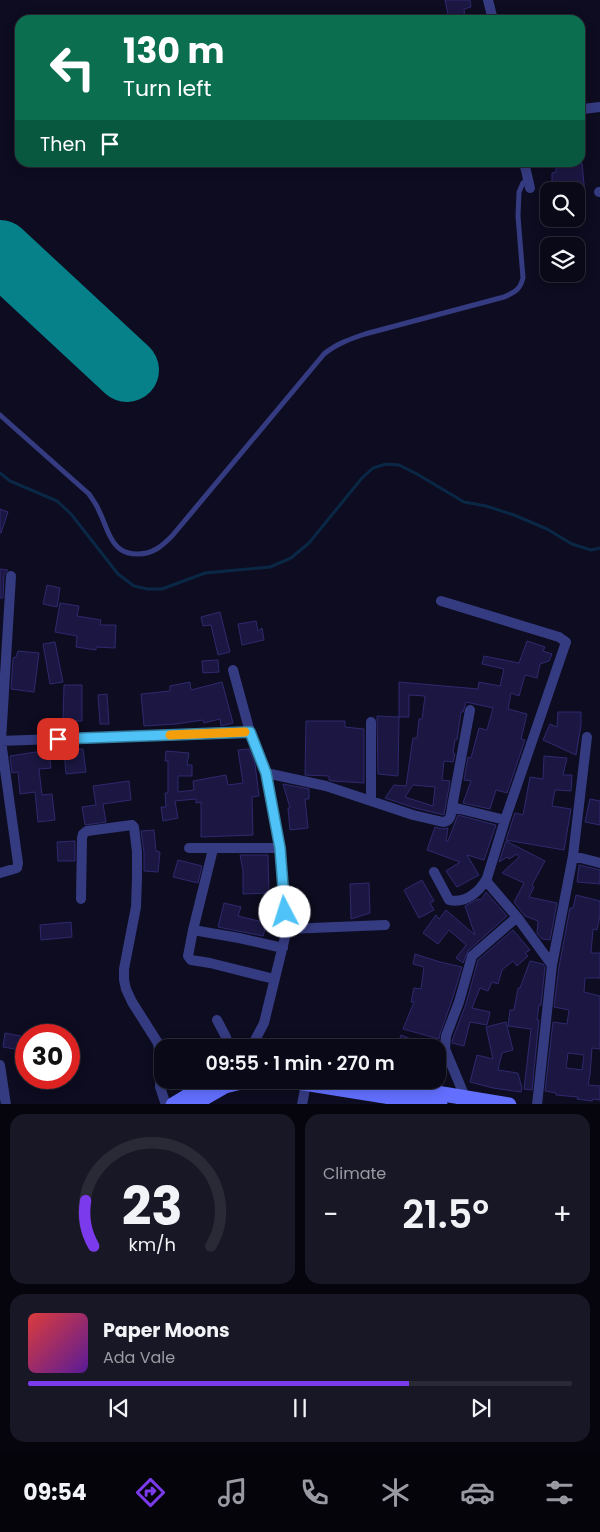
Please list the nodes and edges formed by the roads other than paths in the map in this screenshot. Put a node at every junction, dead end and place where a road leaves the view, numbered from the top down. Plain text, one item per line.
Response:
1 (488, 0) edge
2 (492, 15) edge
3 (600, 108) edge
4 (585, 109) edge
5 (525, 167) edge
6 (529, 184) joint
7 (0, 415) edge
8 (11, 576) dead end
9 (441, 601) dead end
10 (233, 670) dead end
11 (470, 710) dead end
12 (371, 722) dead end
13 (250, 732) junction
14 (587, 737) dead end
15 (1, 741) edge
16 (266, 773) junction
17 (371, 800) junction
18 (452, 808) junction
19 (505, 820) junction
20 (189, 848) dead end
21 (280, 848) junction
22 (213, 849) junction
23 (573, 856) junction
24 (600, 863) edge
25 (434, 872) dead end
26 (0, 873) edge
27 (487, 878) junction
28 (81, 899) dead end
29 (517, 917) junction
30 (385, 925) dead end
31 (287, 928) junction
32 (193, 930) junction
33 (283, 948) junction
34 (552, 966) junction
35 (274, 980) junction
36 (217, 1020) dead end
37 (226, 1039) edge
38 (256, 1039) edge
39 (0, 1065) edge
40 (198, 1089) edge
41 (220, 1089) edge
42 (305, 1089) edge
43 (333, 1089) edge
44 (414, 1089) edge
45 (464, 1097) junction
46 (399, 1101) edge
47 (6, 1104) edge
48 (166, 1104) edge
49 (172, 1104) edge
50 (192, 1104) edge
51 (302, 1104) edge
52 (440, 1104) edge
53 (509, 1104) edge
54 (537, 1104) edge

1 - 2 street
3 - 4 street
5 - 6 street
6 - 7 lane
8 - 15 street
9 - 19 street
10 - 13 street
11 - 18 street
12 - 17 street
13 - 15 street
13 - 16 street
14 - 23 street
15 - 26 street
16 - 17 street
16 - 21 street
17 - 18 street
18 - 19 street
19 - 27 street
20 - 22 street
21 - 22 street
21 - 31 street
22 - 32 street
23 - 24 street
23 - 34 street
25 - 27 street
27 - 29 street
28 - 48 street
29 - 34 street
29 - 45 street
30 - 31 street
31 - 33 street
32 - 33 street
32 - 35 street
33 - 35 street
34 - 54 street
35 - 38 street
36 - 37 street
39 - 47 street
40 - 49 main road
41 - 50 main road
42 - 51 street
43 - 46 main road
44 - 45 main road
45 - 53 main road
46 - 52 main road

